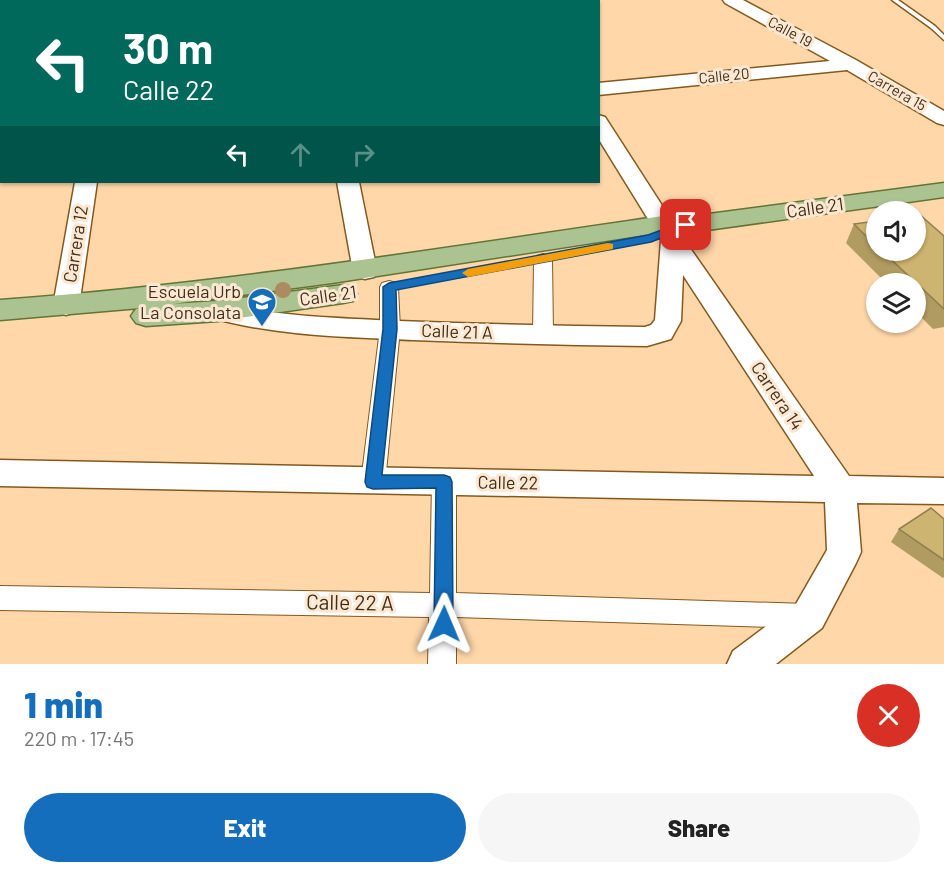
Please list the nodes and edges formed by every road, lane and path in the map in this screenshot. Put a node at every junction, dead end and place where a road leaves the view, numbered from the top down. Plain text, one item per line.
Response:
1 (731, 0) edge
2 (895, 0) edge
3 (944, 38) edge
4 (850, 64) junction
5 (600, 89) edge
6 (944, 119) edge
7 (600, 124) edge
8 (86, 183) edge
9 (348, 183) edge
10 (944, 190) edge
11 (673, 231) junction
12 (543, 260) junction
13 (364, 271) junction
14 (389, 287) junction
15 (66, 306) junction
16 (0, 310) edge
17 (218, 311) junction
18 (0, 326) edge
19 (390, 329) junction
20 (543, 334) junction
21 (0, 472) edge
22 (373, 482) junction
23 (444, 482) junction
24 (840, 489) junction
25 (944, 491) edge
26 (0, 598) edge
27 (444, 605) junction
28 (809, 616) junction
29 (442, 664) edge
30 (746, 664) edge

1 - 4 street, Calle 19
2 - 3 lane
4 - 5 street, Calle 20
4 - 6 street, Carrera 15
7 - 11 street, Carrera 14
8 - 15 street, Carrera 12
9 - 13 street
10 - 11 main road, Calle 21
11 - 12 main road, Calle 21
11 - 13 main road, Calle 21
11 - 20 street, Calle 21 A
11 - 24 street, Carrera 14
12 - 14 main road, Calle 21
12 - 20 street
13 - 15 main road, Calle 21
14 - 17 main road, Calle 21
14 - 19 street
15 - 16 main road, Calle 21
17 - 18 main road, Calle 21
17 - 19 street, Calle 21 A
19 - 20 street, Calle 21 A
19 - 22 street
21 - 22 street, Calle 22
22 - 23 street, Calle 22
23 - 24 street, Calle 22
23 - 27 street
24 - 25 street, Calle 22
24 - 28 street
26 - 27 street, Calle 22 A
27 - 28 street, Calle 22 A
27 - 29 street
28 - 30 street

